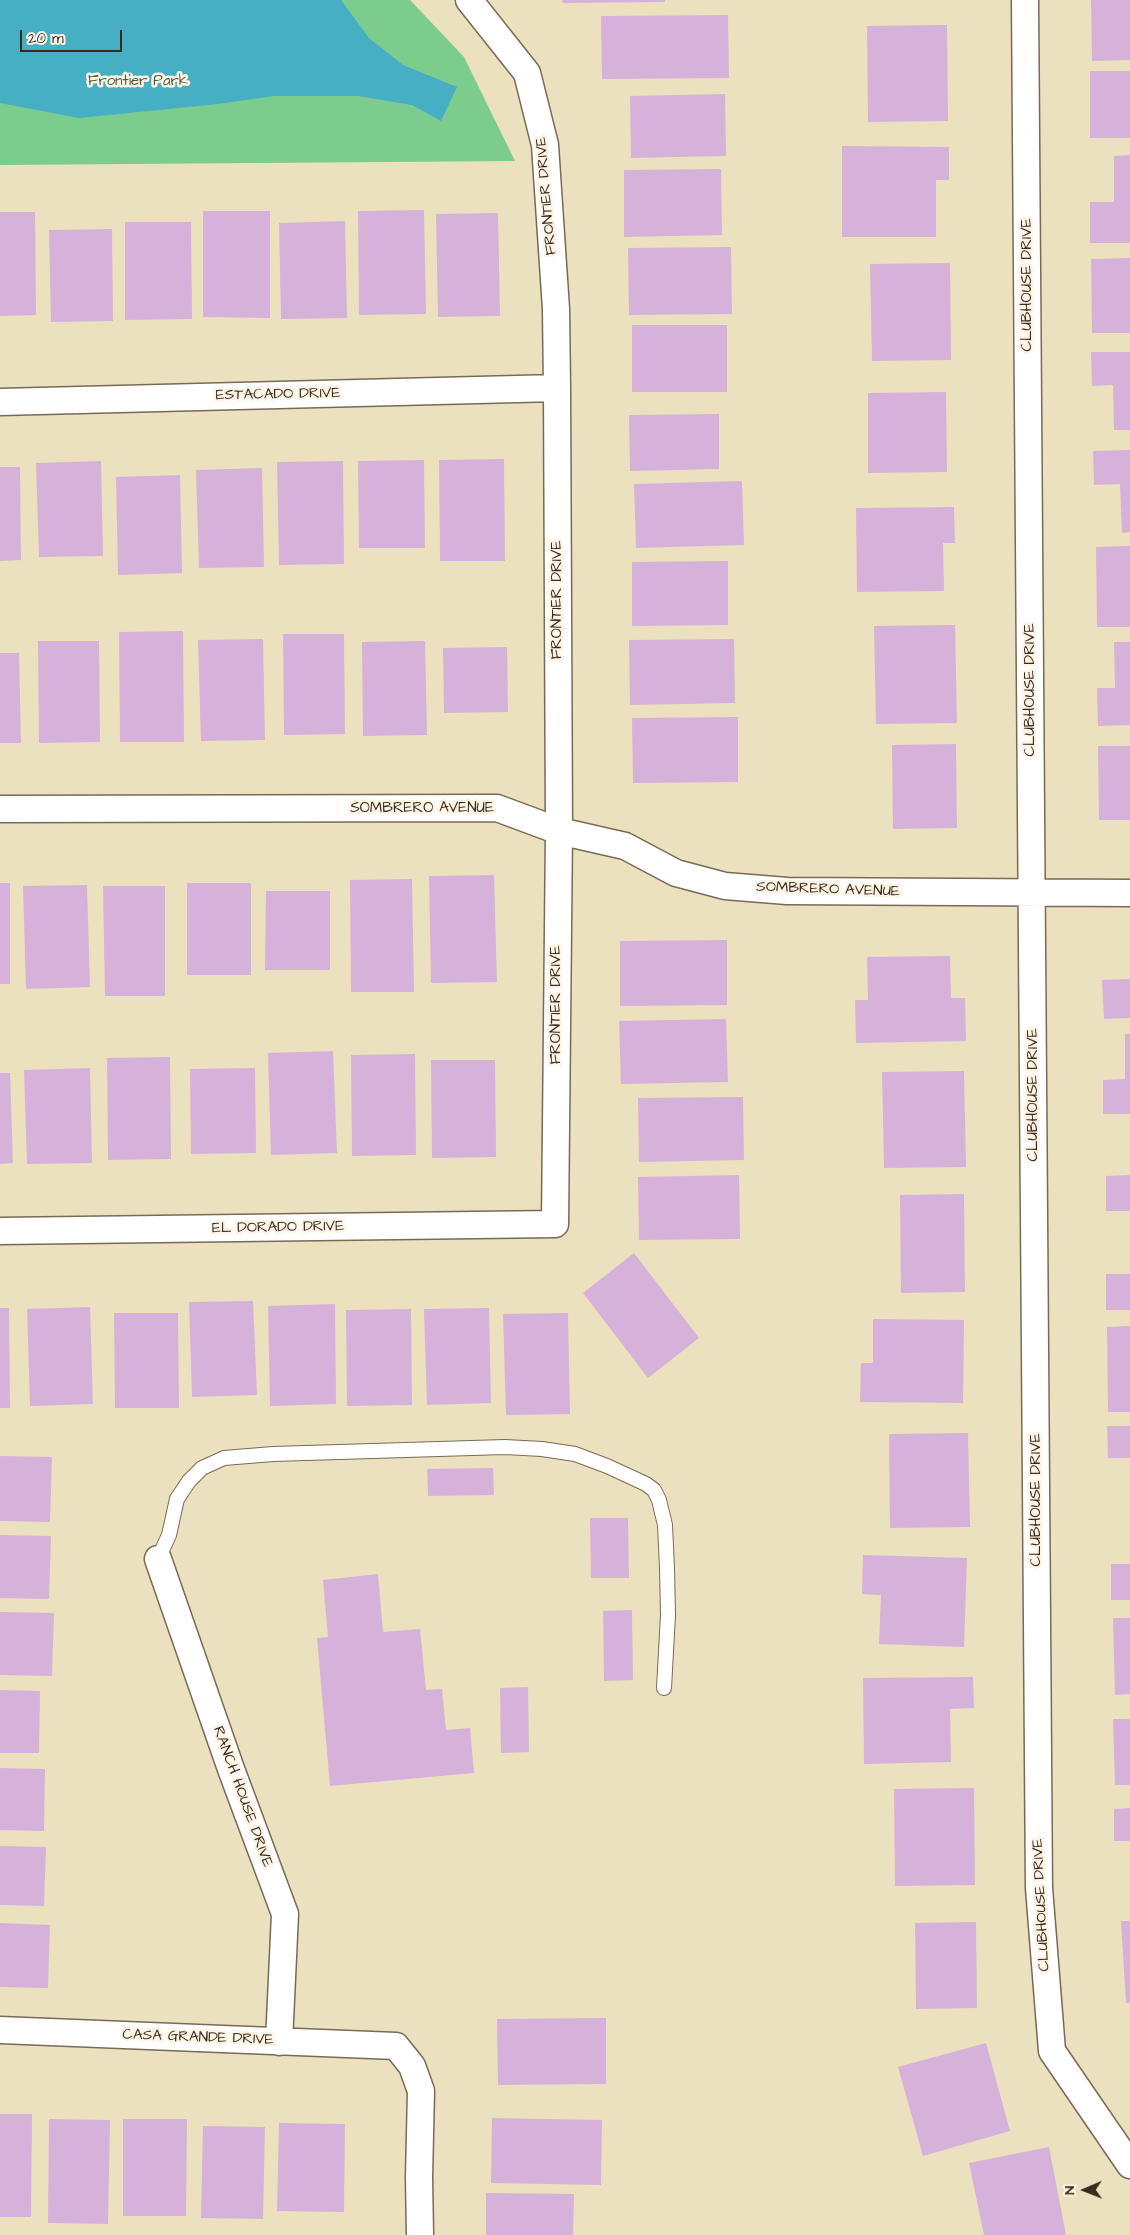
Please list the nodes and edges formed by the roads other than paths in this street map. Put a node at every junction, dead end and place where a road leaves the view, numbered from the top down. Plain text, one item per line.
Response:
1 (469, 0) edge
2 (1025, 0) edge
3 (557, 388) junction
4 (0, 402) edge
5 (0, 809) edge
6 (559, 831) junction
7 (1130, 892) edge
8 (1033, 894) junction
9 (556, 1224) joint
10 (0, 1231) edge
11 (158, 1559) joint
12 (664, 1688) dead end
13 (0, 2030) edge
14 (279, 2042) junction
15 (1130, 2165) edge
16 (420, 2235) edge

1 - 3 street, FRONTIER DRIVE
2 - 8 street, CLUBHOUSE DRIVE
3 - 4 street, ESTACADO DRIVE
3 - 6 street, FRONTIER DRIVE
5 - 6 street, SOMBRERO AVENUE
6 - 8 street, SOMBRERO AVENUE
6 - 9 street, FRONTIER DRIVE
7 - 8 street, SOMBRERO AVENUE
8 - 15 street, CLUBHOUSE DRIVE
9 - 10 street, EL DORADO DRIVE
11 - 12 lane
11 - 14 street, RANCH HOUSE DRIVE
13 - 14 street, CASA GRANDE DRIVE
14 - 16 street, CASA GRANDE DRIVE

